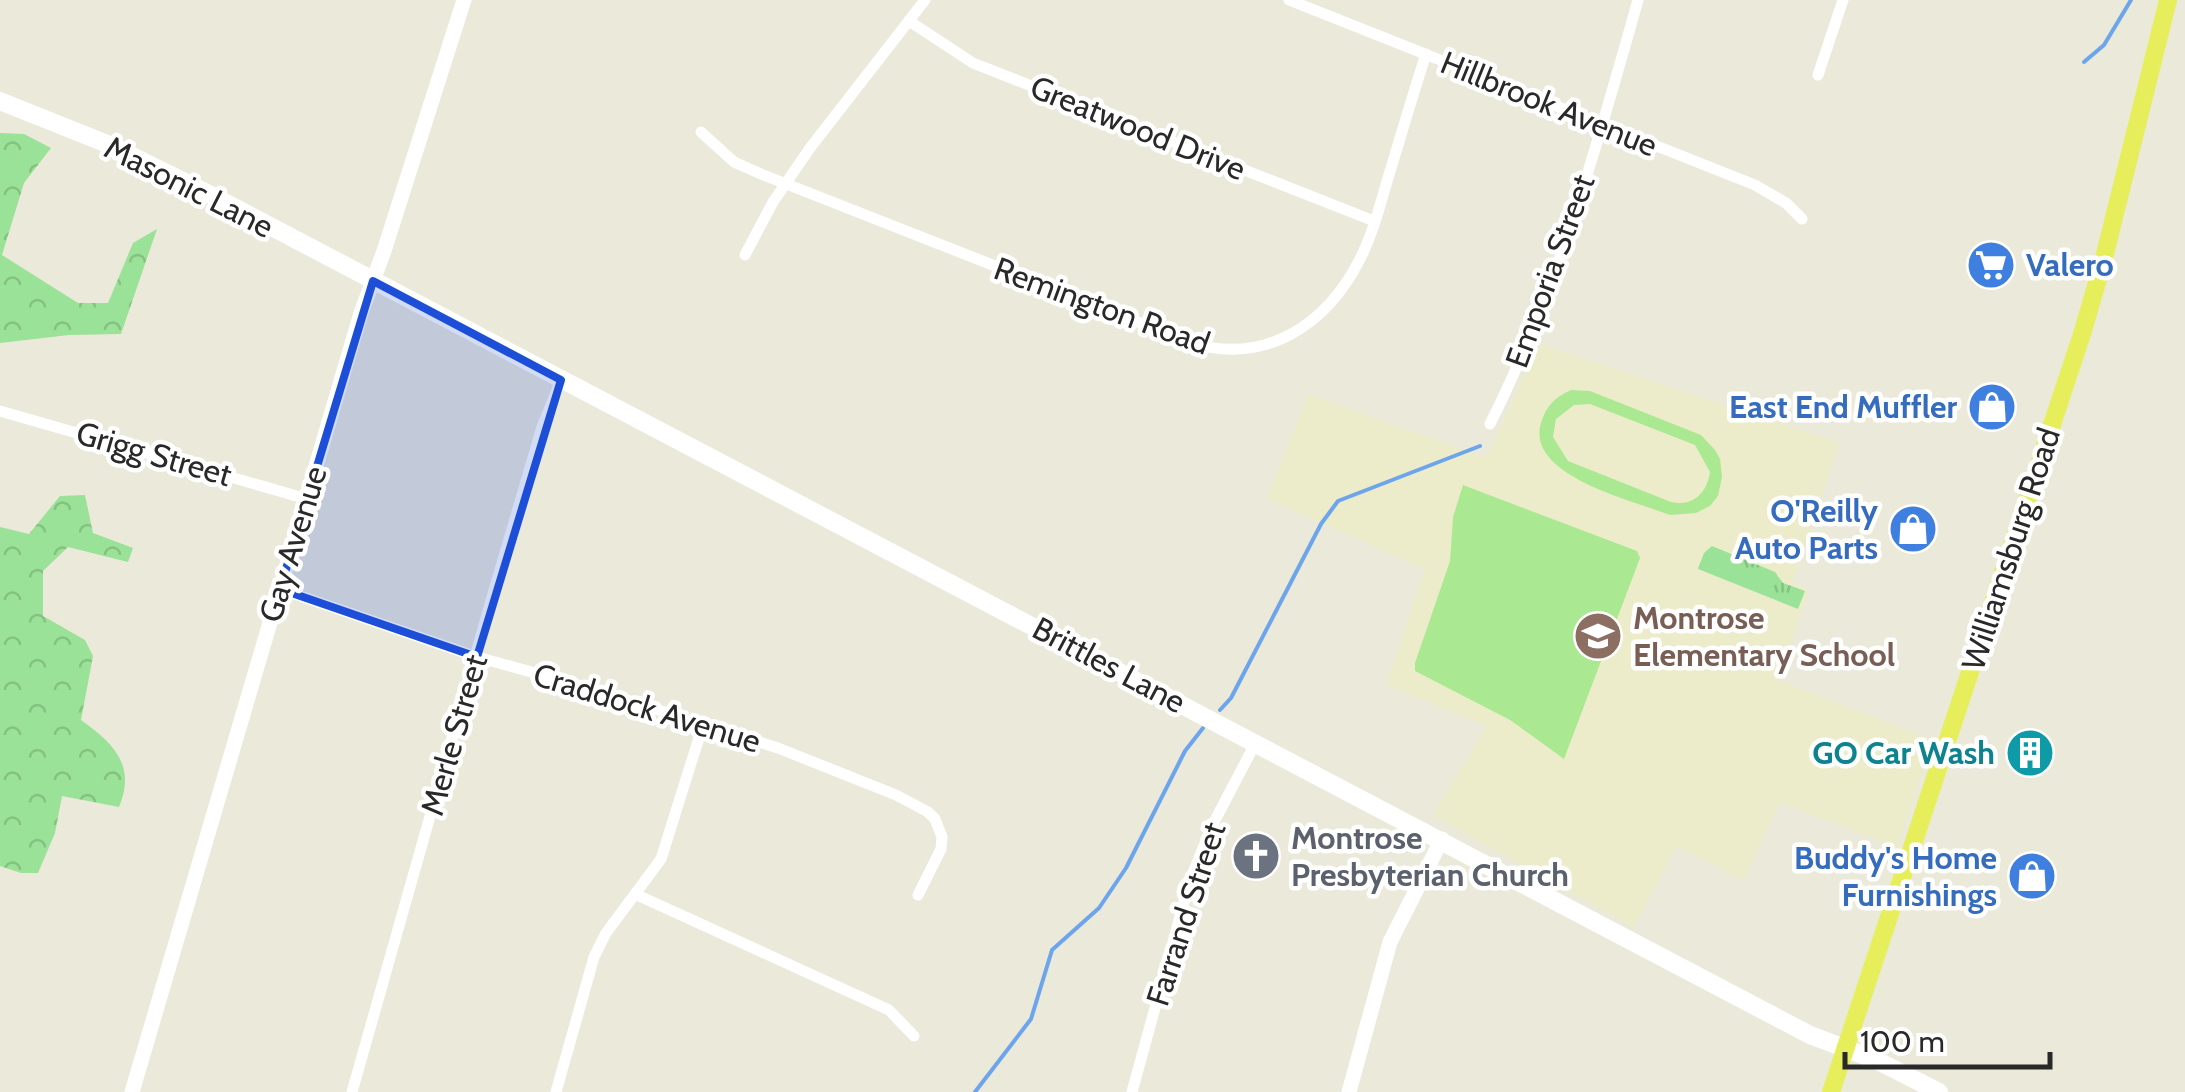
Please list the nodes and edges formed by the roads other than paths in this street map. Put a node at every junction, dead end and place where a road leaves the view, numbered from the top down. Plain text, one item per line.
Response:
1 (464, 0) edge
2 (925, 0) edge
3 (1290, 0) edge
4 (1638, 0) edge
5 (1844, 0) edge
6 (2168, 0) edge
7 (909, 21) junction
8 (1426, 54) junction
9 (1818, 75) dead end
10 (0, 101) edge
11 (1601, 124) junction
12 (701, 132) dead end
13 (786, 184) junction
14 (1802, 219) dead end
15 (1374, 222) junction
16 (745, 254) dead end
17 (373, 281) junction
18 (562, 380) junction
19 (0, 411) edge
20 (1490, 424) dead end
21 (307, 499) junction
22 (280, 589) junction
23 (477, 657) junction
24 (703, 725) junction
25 (1256, 742) junction
26 (1442, 840) junction
27 (635, 894) junction
28 (918, 894) dead end
29 (914, 1036) dead end
30 (1845, 1050) junction
31 (132, 1092) edge
32 (352, 1092) edge
33 (556, 1092) edge
34 (1132, 1092) edge
35 (1349, 1092) edge
36 (1831, 1092) edge
37 (1938, 1092) edge

1 - 17 street, Gay Avenue
2 - 7 street
3 - 8 street, Hillbrook Avenue
4 - 11 street, Emporia Street
5 - 9 street
6 - 30 main road, Williamsburg Road
7 - 13 street
7 - 15 street, Greatwood Drive
8 - 11 street, Hillbrook Avenue
8 - 15 street, Remington Road
10 - 17 main road, Masonic Lane
11 - 14 street, Hillbrook Avenue
11 - 20 street, Emporia Street
12 - 13 street, Remington Road
13 - 15 street, Remington Road
13 - 16 street
17 - 18 main road, Brittles Lane
17 - 21 street, Gay Avenue
18 - 23 street, Merle Street
18 - 25 main road, Brittles Lane
19 - 21 street, Grigg Street
21 - 22 street, Gay Avenue
22 - 23 street, Craddock Avenue
22 - 31 street, Gay Avenue
23 - 24 street, Craddock Avenue
23 - 32 street, Merle Street
24 - 27 street
24 - 28 street, Craddock Avenue
25 - 26 main road, Brittles Lane
25 - 34 street, Farrand Street
26 - 30 main road, Brittles Lane
26 - 35 street
27 - 29 street
27 - 33 street
30 - 36 main road, Williamsburg Road
30 - 37 main road, Brittles Lane

